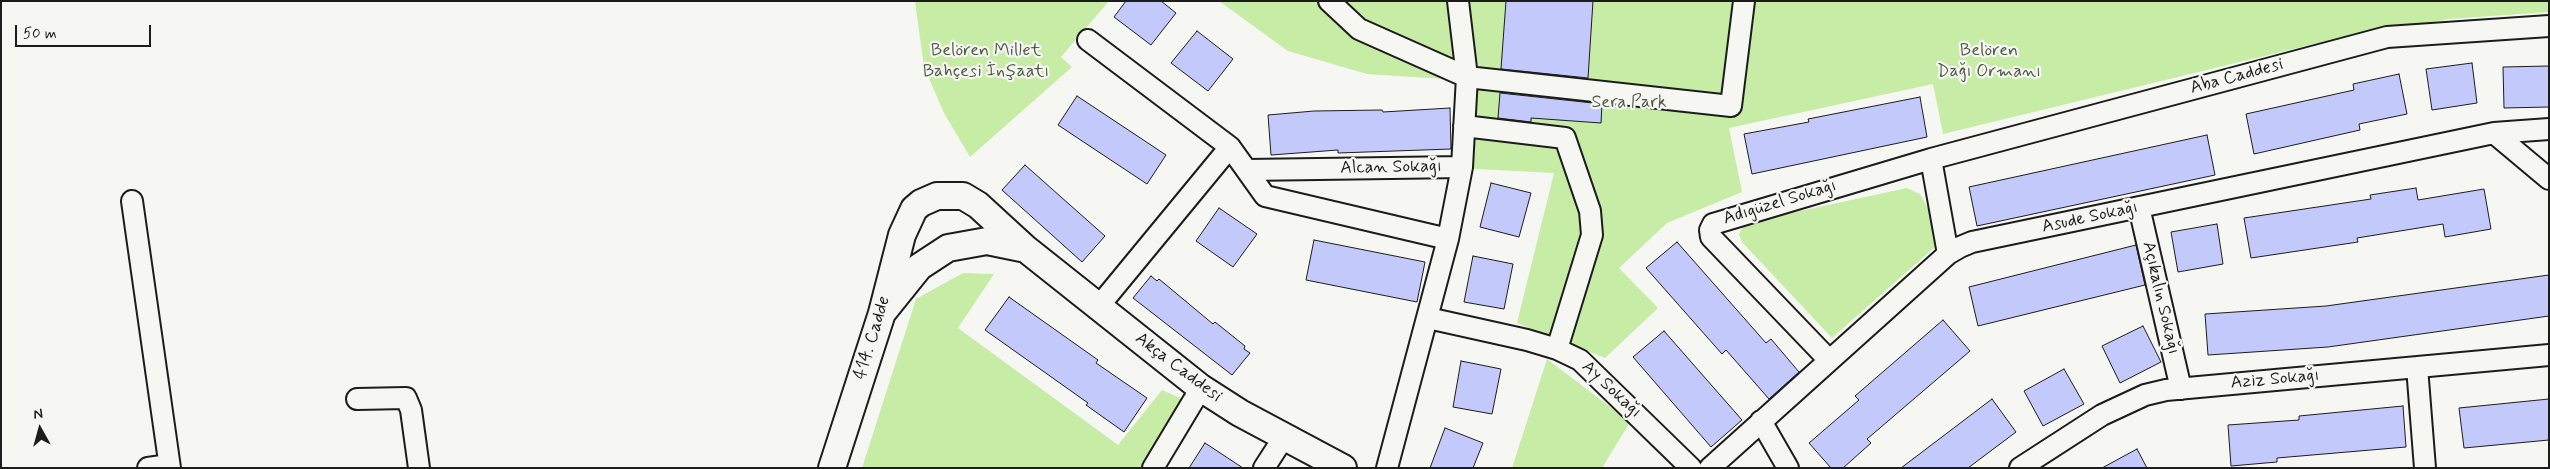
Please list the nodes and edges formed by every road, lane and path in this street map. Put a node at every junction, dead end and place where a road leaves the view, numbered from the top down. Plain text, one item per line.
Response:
1 (1329, 1) edge
2 (1458, 1) edge
3 (1744, 1) edge
4 (2549, 26) edge
5 (1088, 40) dead end
6 (1467, 77) junction
7 (1464, 126) junction
8 (2549, 128) edge
9 (2494, 132) junction
10 (1230, 147) junction
11 (1931, 158) junction
12 (1462, 167) junction
13 (1247, 170) junction
14 (2549, 179) edge
15 (132, 201) dead end
16 (2139, 207) junction
17 (914, 209) joint
18 (1448, 239) junction
19 (1026, 249) junction
20 (1948, 254) junction
21 (1099, 306) junction
22 (882, 313) junction
23 (1428, 318) junction
24 (1557, 349) junction
25 (2549, 355) edge
26 (1829, 360) junction
27 (2417, 367) junction
28 (1201, 388) junction
29 (2181, 388) junction
30 (357, 400) dead end
31 (1761, 421) junction
32 (1284, 437) junction
33 (170, 466) edge
34 (2421, 467) edge
35 (148, 468) edge
36 (419, 468) edge
37 (832, 468) edge
38 (1152, 468) edge
39 (1264, 468) edge
40 (1343, 468) edge
41 (1387, 468) edge
42 (1691, 468) edge
43 (1710, 468) edge
44 (1788, 468) edge
45 (2020, 468) edge

1 - 6 street
2 - 6 street
3 - 6 street
4 - 11 street, Aba Caddesi
5 - 10 street
6 - 7 street
7 - 12 street
7 - 24 street
8 - 9 street, Asude Sokağı
9 - 14 street
9 - 16 street, Asude Sokağı
10 - 13 street
10 - 21 street
11 - 20 street
11 - 26 street, Adıgüzel Sokağı
12 - 13 street, Alcan Sokağı
12 - 18 street, Alcan Sokağı
13 - 18 street
15 - 33 street
16 - 20 street, Asude Sokağı
16 - 29 street, Açıkalın Sokağı
17 - 19 main road, Akça Caddesi
17 - 22 main road, 414. Cadde
18 - 23 street, Alcan Sokağı
19 - 21 main road, Akça Caddesi
19 - 22 main road, Akça Caddesi
20 - 26 street, Asude Sokağı
21 - 28 main road, Akça Caddesi
22 - 37 main road, 414. Cadde
23 - 24 street, Ay Sokağı
23 - 41 street, Alcan Sokağı
24 - 42 street, Ay Sokağı
25 - 27 street, Aziz Sokağı
26 - 31 street, Asude Sokağı
27 - 29 street, Aziz Sokağı
27 - 34 street
28 - 32 main road, Akça Caddesi
28 - 38 street
29 - 45 street, Aziz Sokağı
30 - 36 street
31 - 43 street, Asude Sokağı
31 - 44 street
32 - 39 street
32 - 40 main road, Akça Caddesi
33 - 35 street

